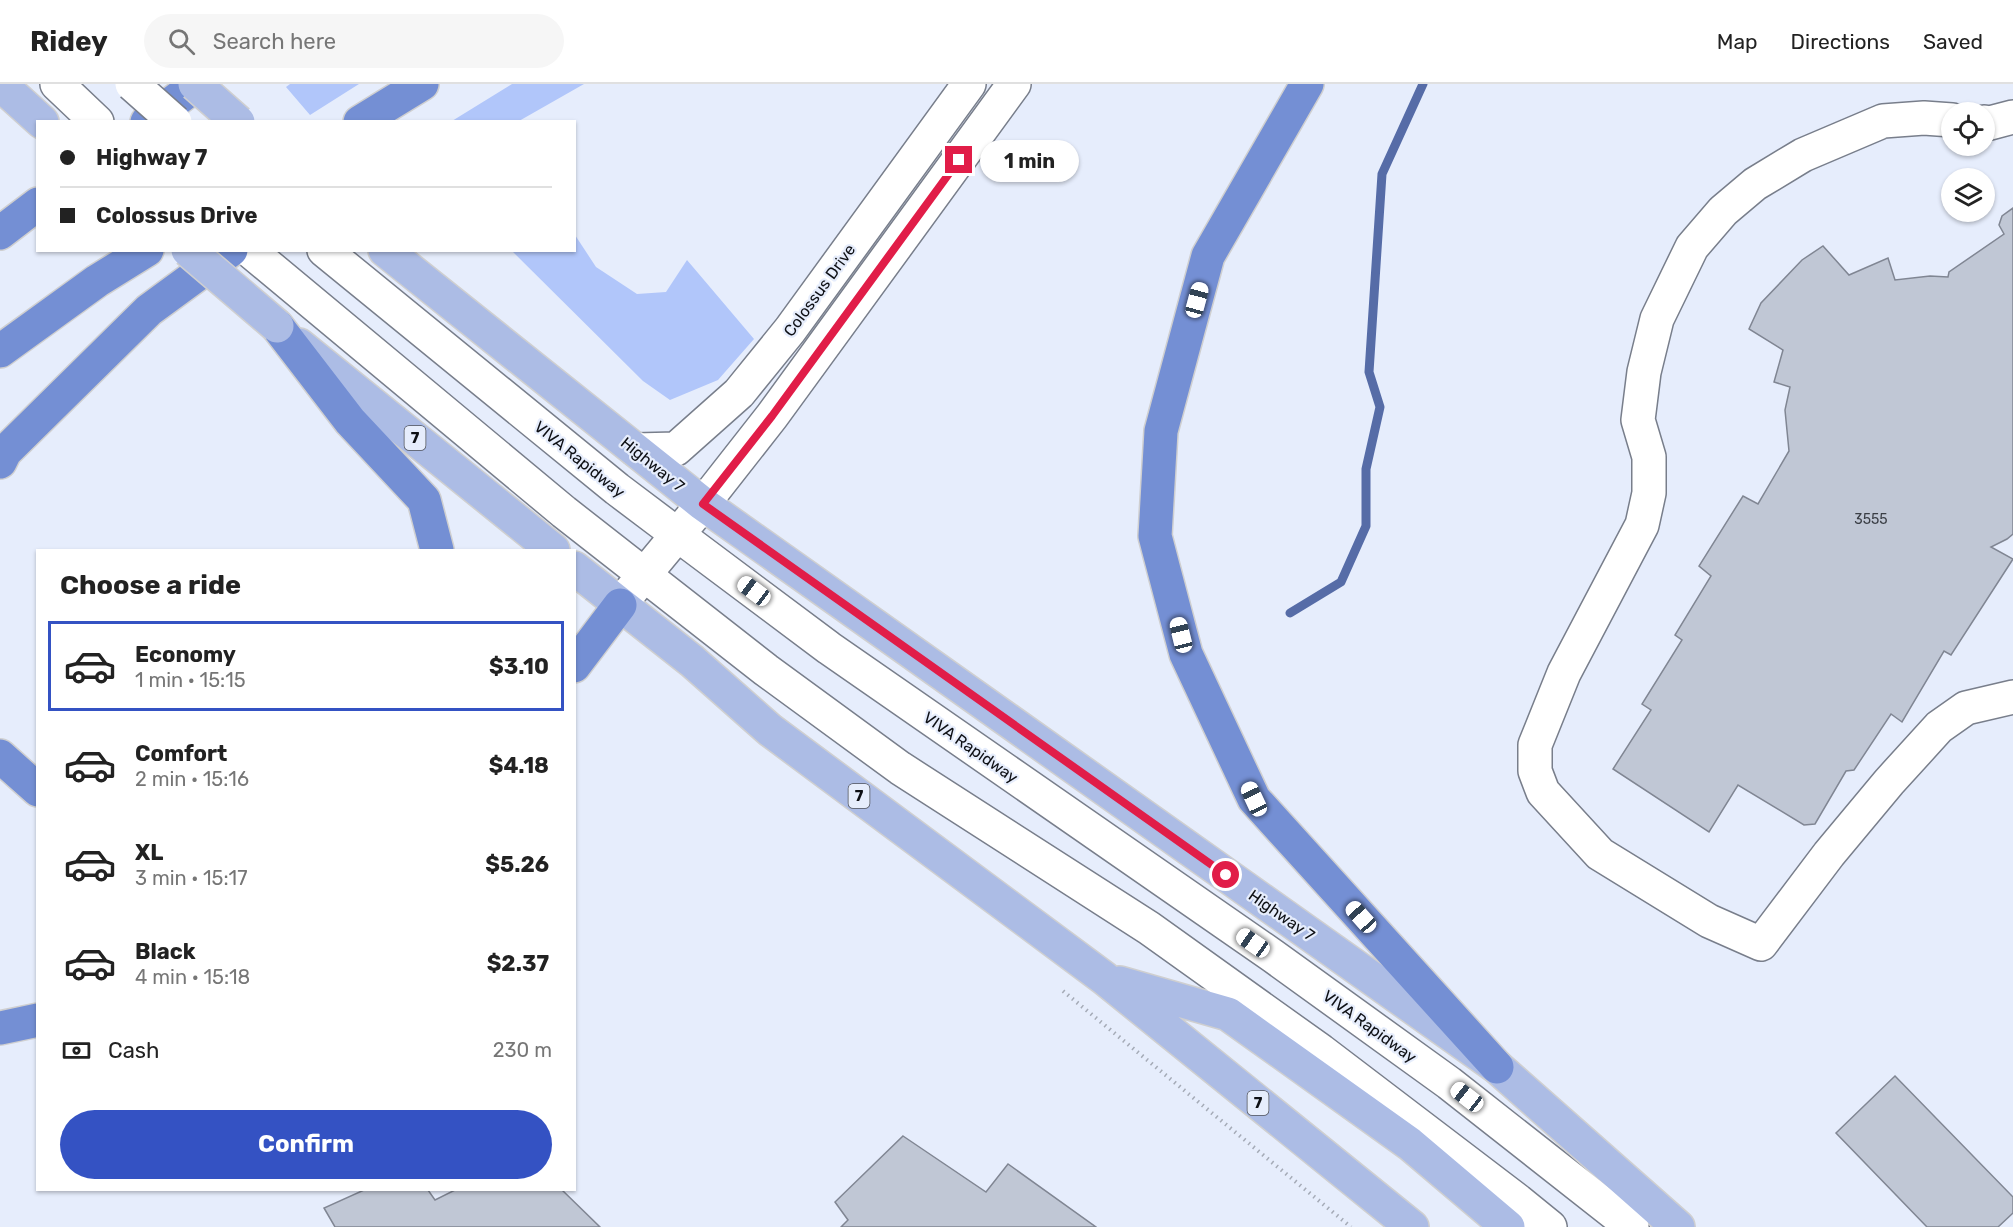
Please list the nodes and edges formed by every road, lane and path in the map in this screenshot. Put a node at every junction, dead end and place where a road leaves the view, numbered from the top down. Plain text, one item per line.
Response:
1 (0, 84) edge
2 (57, 84) edge
3 (132, 84) edge
4 (196, 84) edge
5 (423, 84) edge
6 (969, 84) edge
7 (1014, 84) edge
8 (1307, 84) edge
9 (2013, 117) edge
10 (1941, 119) edge
11 (40, 120) edge
12 (95, 120) edge
13 (150, 120) edge
14 (173, 120) edge
15 (236, 120) edge
16 (363, 120) edge
17 (398, 120) edge
18 (1995, 122) edge
19 (36, 205) edge
20 (0, 232) edge
21 (144, 252) edge
22 (190, 252) edge
23 (228, 252) edge
24 (251, 252) edge
25 (388, 252) edge
26 (332, 257) edge
27 (277, 326) junction
28 (0, 351) edge
29 (636, 450) junction
30 (0, 462) edge
31 (703, 504) junction
32 (678, 535) junction
33 (437, 549) edge
34 (552, 549) edge
35 (576, 570) edge
36 (645, 575) junction
37 (620, 604) junction
38 (576, 663) edge
39 (2013, 697) edge
40 (0, 756) edge
41 (36, 788) edge
42 (1104, 978) junction
43 (36, 1020) edge
44 (0, 1028) edge
45 (1497, 1067) junction
46 (1412, 1227) edge
47 (1508, 1227) edge
48 (1550, 1227) edge
49 (1632, 1227) edge
50 (1678, 1227) edge

1 - 11 main road
2 - 12 street
3 - 14 street, bridge
4 - 13 highway
4 - 15 main road, bridge
5 - 16 highway
5 - 17 highway
6 - 29 street, Colossus Drive
7 - 31 street
8 - 45 highway
9 - 18 street
10 - 39 street
19 - 20 highway
21 - 28 highway
22 - 27 main road, 7, bridge
23 - 30 highway
24 - 36 street
25 - 29 main road, Highway 7
26 - 32 street, VIVA Rapidway
27 - 33 highway
27 - 34 main road, 7
29 - 31 main road, Highway 7
31 - 32 street
31 - 45 main road, Highway 7
32 - 36 street
32 - 49 street, VIVA Rapidway
35 - 37 main road, 7
36 - 37 street
36 - 48 street
37 - 38 highway
37 - 42 main road, 7
40 - 41 highway
42 - 46 main road, 7
42 - 47 main road
43 - 44 highway
45 - 50 main road, Highway 7

